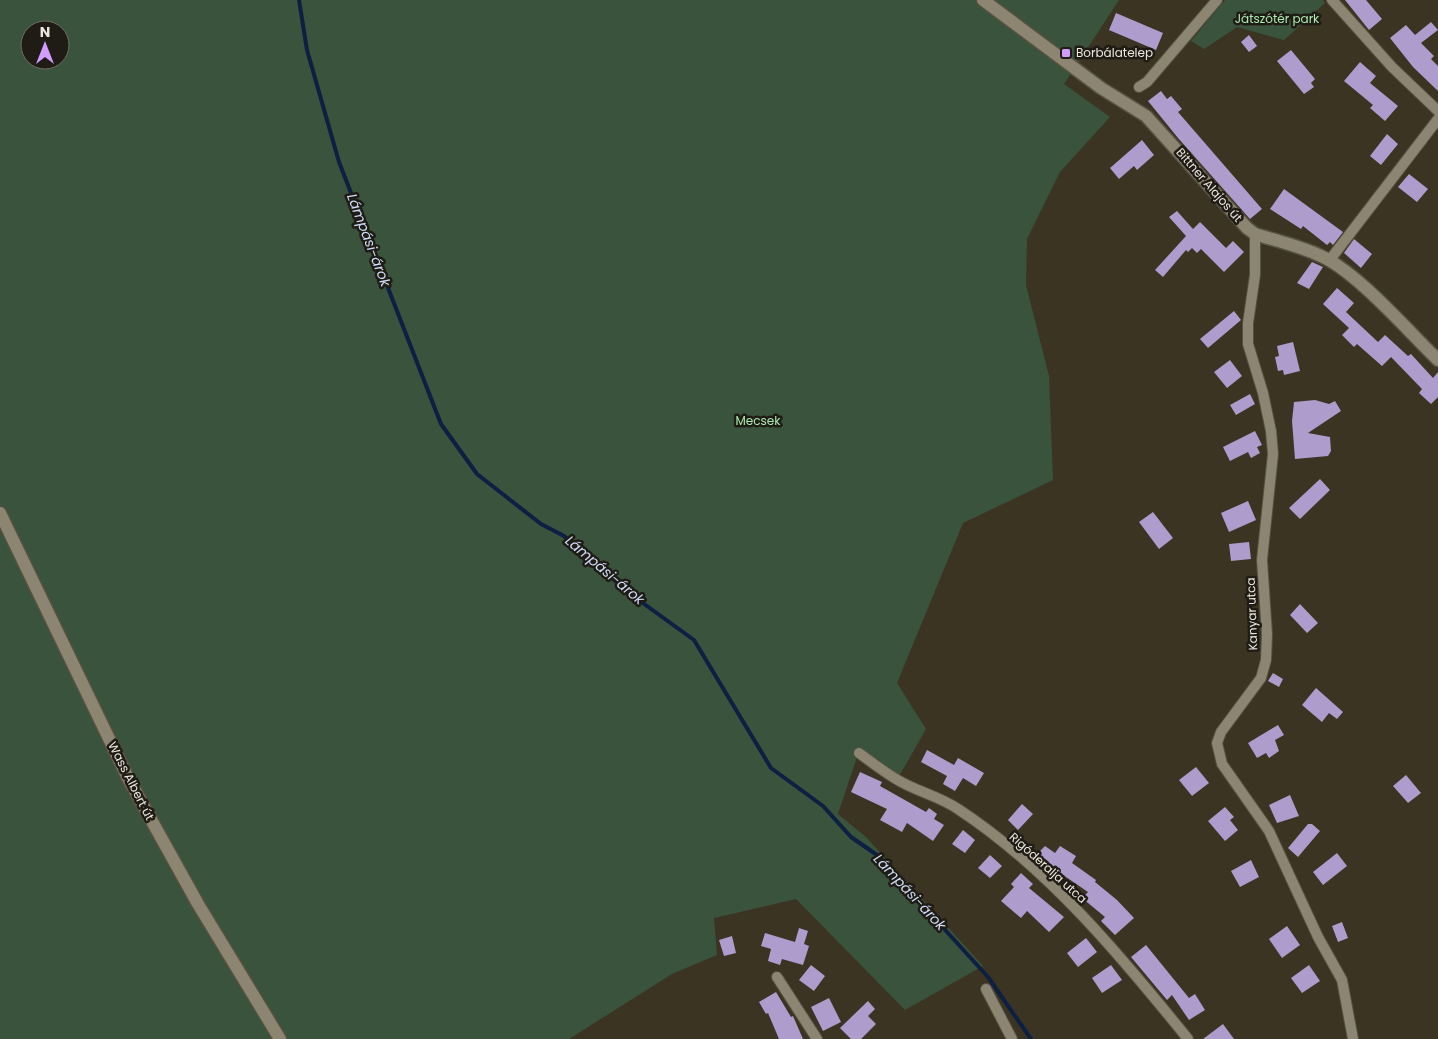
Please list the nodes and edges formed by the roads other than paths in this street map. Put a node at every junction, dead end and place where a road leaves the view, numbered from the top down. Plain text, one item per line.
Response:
1 (983, 0) edge
2 (1218, 0) edge
3 (1332, 0) edge
4 (1139, 87) dead end
5 (1438, 110) edge
6 (1438, 119) edge
7 (1255, 234) junction
8 (1329, 261) junction
9 (1438, 360) edge
10 (0, 513) edge
11 (858, 753) dead end
12 (777, 977) dead end
13 (986, 989) dead end
14 (280, 1039) edge
15 (817, 1039) edge
16 (1012, 1039) edge
17 (1188, 1039) edge
18 (1353, 1039) edge

1 - 7 street, Bittner Alajos út
2 - 4 street
3 - 5 street
6 - 8 street
7 - 8 street, Bittner Alajos út
7 - 18 street, Kanyar utca
8 - 9 street, Bittner Alajos út
10 - 14 street, Wass Albert út
11 - 17 street, Rigóderalja utca
12 - 15 street
13 - 16 street

